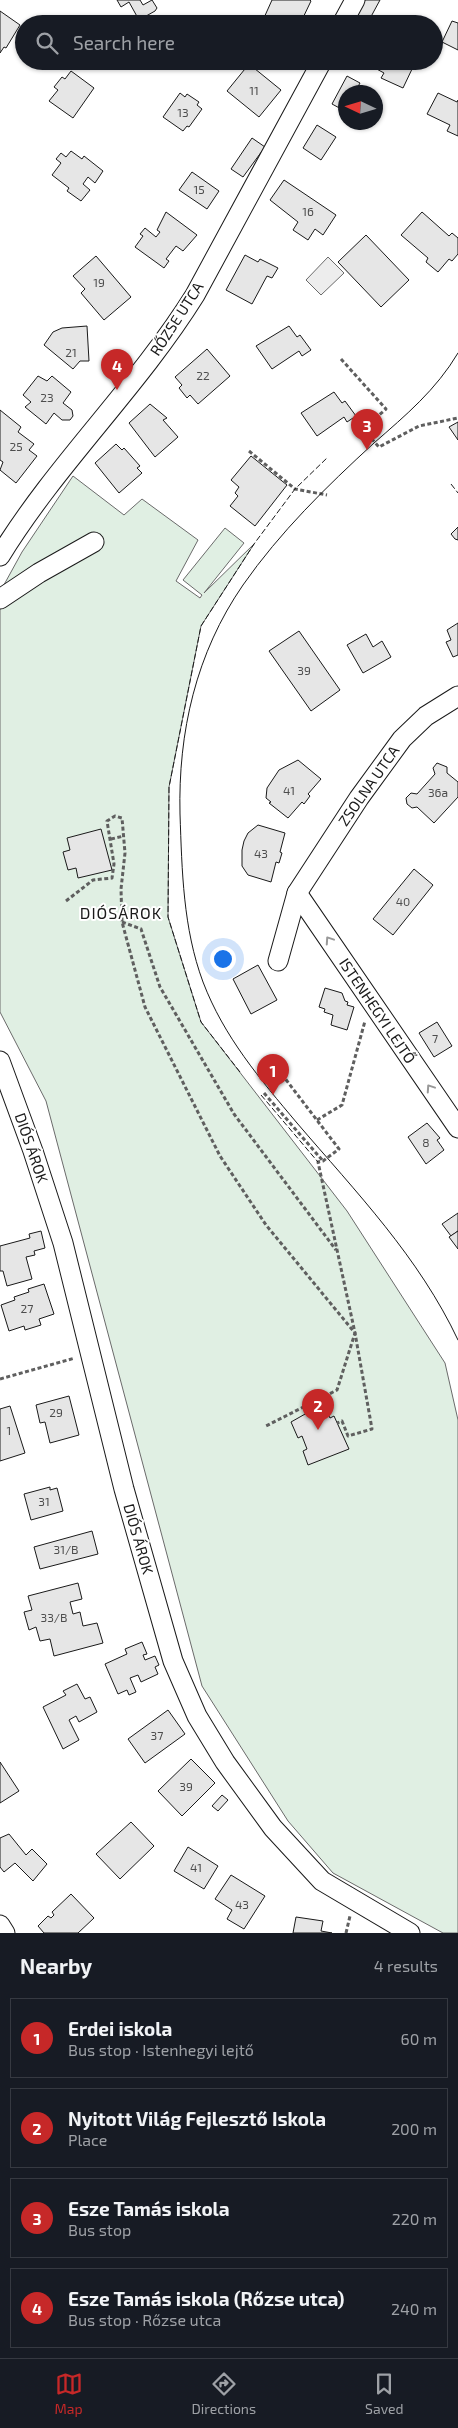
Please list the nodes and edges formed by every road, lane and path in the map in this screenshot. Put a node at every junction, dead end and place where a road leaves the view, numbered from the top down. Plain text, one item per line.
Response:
1 (355, 0) edge
2 (347, 15) edge
3 (318, 70) edge
4 (341, 359) dead end
5 (458, 418) edge
6 (249, 451) dead end
7 (327, 495) dead end
8 (94, 542) dead end
9 (0, 556) edge
10 (0, 599) edge
11 (458, 696) edge
12 (124, 836) junction
13 (111, 839) junction
14 (297, 893) junction
15 (66, 901) dead end
16 (122, 922) junction
17 (278, 961) dead end
18 (370, 1000) junction
19 (0, 1061) edge
20 (274, 1064) dead end
21 (264, 1092) dead end
22 (317, 1120) junction
23 (458, 1128) edge
24 (323, 1161) junction
25 (337, 1250) junction
26 (355, 1333) junction
27 (90, 1354) junction
28 (0, 1379) edge
29 (337, 1423) dead end
30 (266, 1426) dead end
31 (0, 1925) edge
32 (5, 1933) edge
33 (410, 1933) edge

1 - 2 street
3 - 9 street, RŐZSE UTCA
4 - 5 path
6 - 7 path
8 - 10 street
11 - 14 street, ZSOLNA UTCA
12 - 13 path
12 - 13 path
12 - 16 path
13 - 15 path
14 - 17 street, ZSOLNA UTCA
18 -> 14 street, ISTENHEGYI LEJTŐ
16 - 25 path
16 - 26 path
18 - 22 path
23 -> 18 street, ISTENHEGYI LEJTŐ
19 - 27 street, DIÓS ÁROK
20 - 22 path
21 - 24 path
22 - 24 path
24 - 25 path
25 - 26 path
26 - 29 path
26 - 30 path
27 - 28 path
27 - 33 street, DIÓS ÁROK
31 - 32 street

